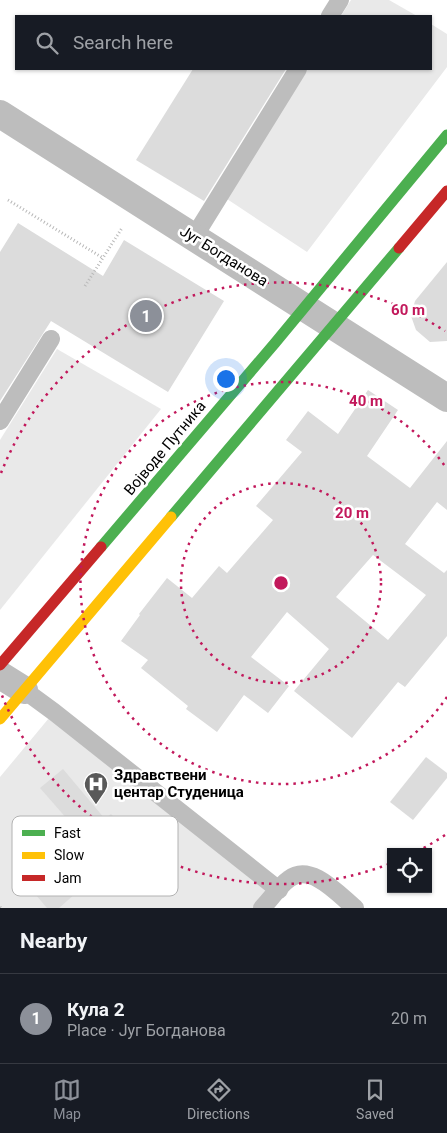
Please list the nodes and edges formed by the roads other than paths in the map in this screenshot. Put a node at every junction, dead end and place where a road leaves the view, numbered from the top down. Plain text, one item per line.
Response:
1 (340, 0) edge
2 (331, 15) edge
3 (297, 70) edge
4 (0, 114) edge
5 (447, 135) edge
6 (447, 191) edge
7 (194, 237) junction
8 (304, 307) junction
9 (332, 325) junction
10 (51, 339) dead end
11 (447, 398) edge
12 (0, 421) edge
13 (0, 665) edge
14 (0, 675) edge
15 (24, 690) junction
16 (0, 719) edge
17 (279, 890) junction
18 (262, 908) edge
19 (356, 908) edge

1 - 2 lane
3 - 7 lane
4 - 7 street, Југ Богданова
5 - 8 main road, Војводе Путника
6 - 9 main road
7 - 8 street, Југ Богданова
8 - 9 street, Југ Богданова
8 - 13 main road, Војводе Путника
9 - 11 street, Југ Богданова
9 - 15 main road
10 - 12 lane
14 - 15 street
15 - 16 main road
15 - 17 lane
17 - 18 lane
17 - 19 lane

